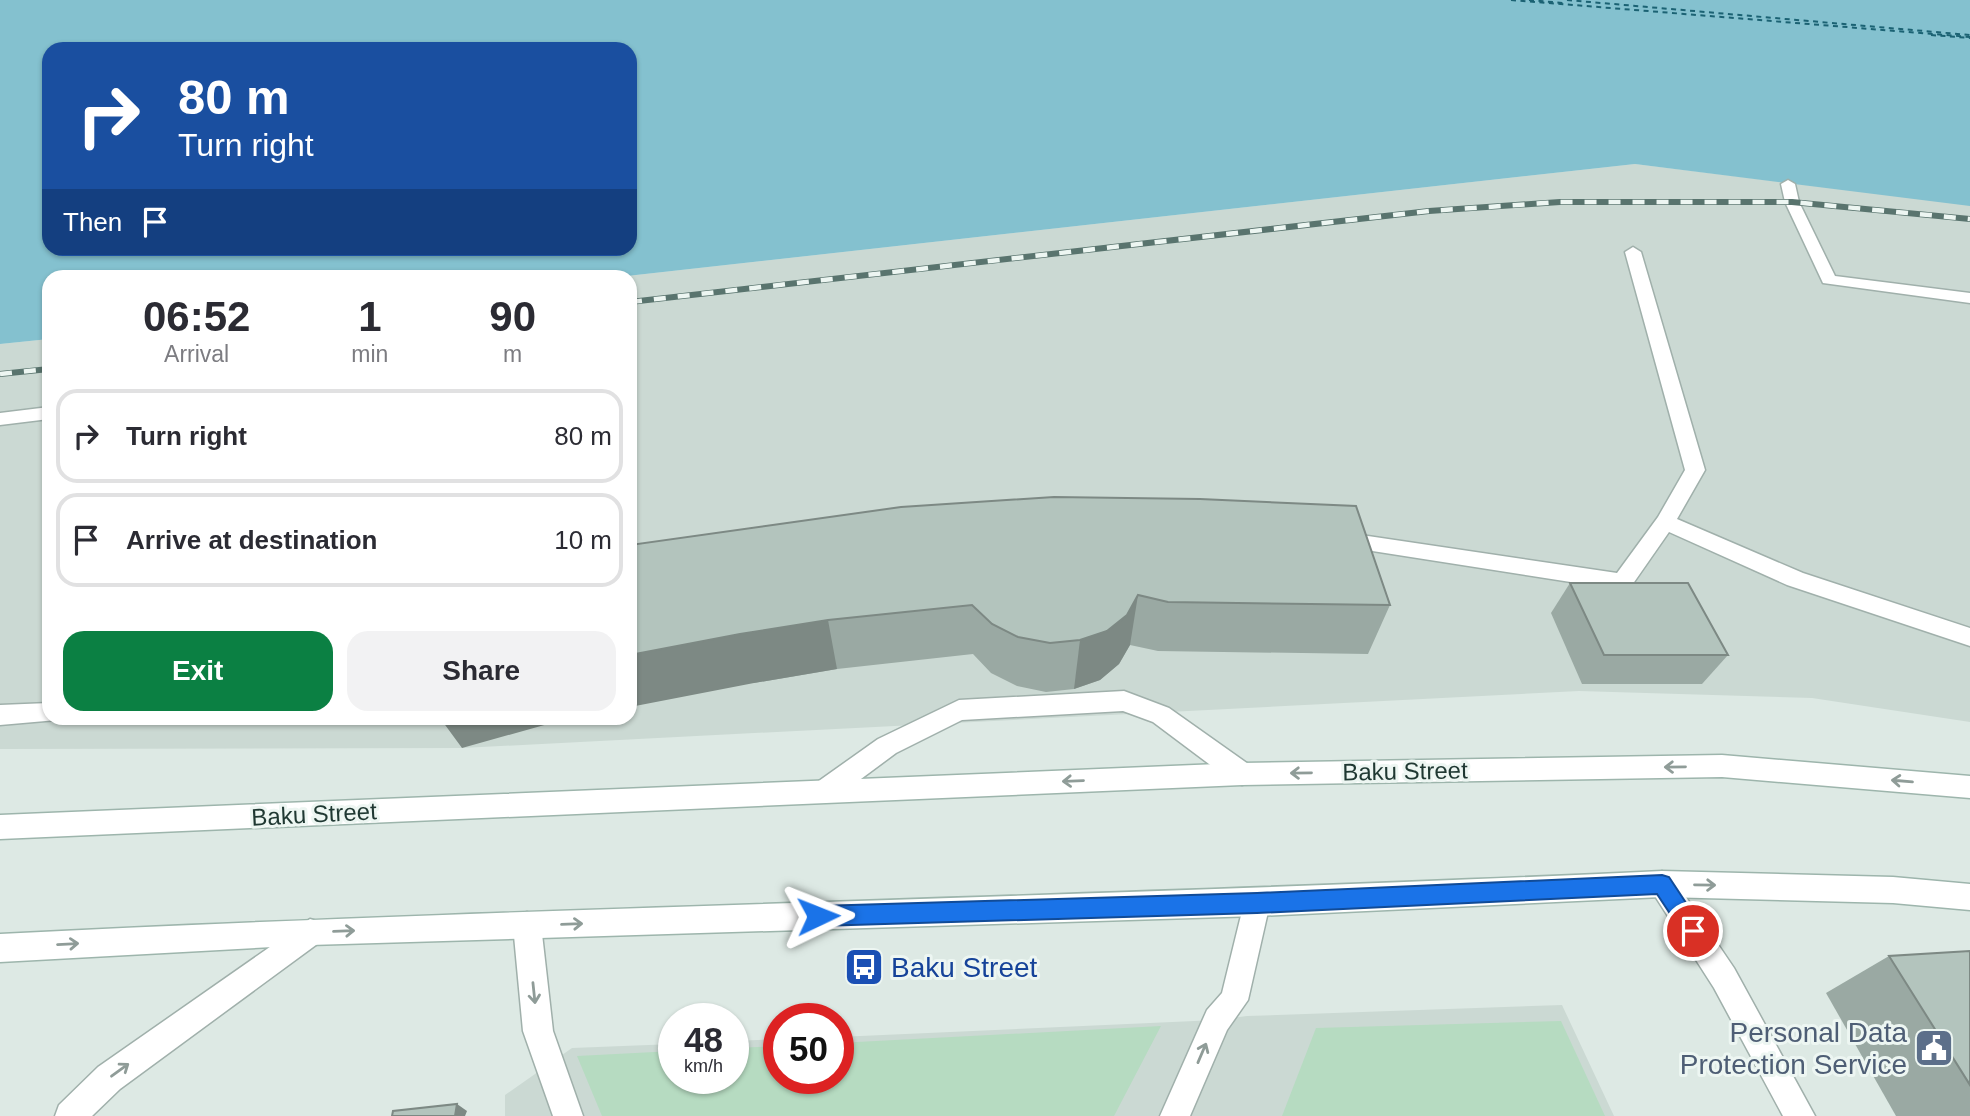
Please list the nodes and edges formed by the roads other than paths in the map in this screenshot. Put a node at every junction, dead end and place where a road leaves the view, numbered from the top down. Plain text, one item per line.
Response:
1 (1788, 184) dead end
2 (1633, 252) dead end
3 (1970, 298) edge
4 (42, 414) edge
5 (0, 419) edge
6 (1665, 522) junction
7 (1325, 538) edge
8 (1970, 637) edge
9 (42, 713) edge
10 (0, 715) edge
11 (1242, 774) junction
12 (1970, 787) edge
13 (825, 792) junction
14 (0, 827) edge
15 (1662, 884) junction
16 (1970, 897) edge
17 (1257, 903) junction
18 (527, 925) junction
19 (310, 932) junction
20 (0, 948) edge
21 (70, 1116) edge
22 (568, 1116) edge
23 (1175, 1116) edge
24 (1800, 1116) edge

1 - 3 main road
2 - 6 main road
4 - 5 main road
6 - 7 main road
6 - 8 main road
9 - 10 main road
12 -> 11 main road, Baku Street
11 -> 13 main road, Baku Street
11 - 13 main road
13 - 14 main road, Baku Street
15 -> 16 main road
15 - 17 main road
15 - 24 main road
18 -> 17 main road
23 -> 17 main road
19 -> 18 main road
18 -> 22 main road
20 -> 19 main road
21 -> 19 main road

